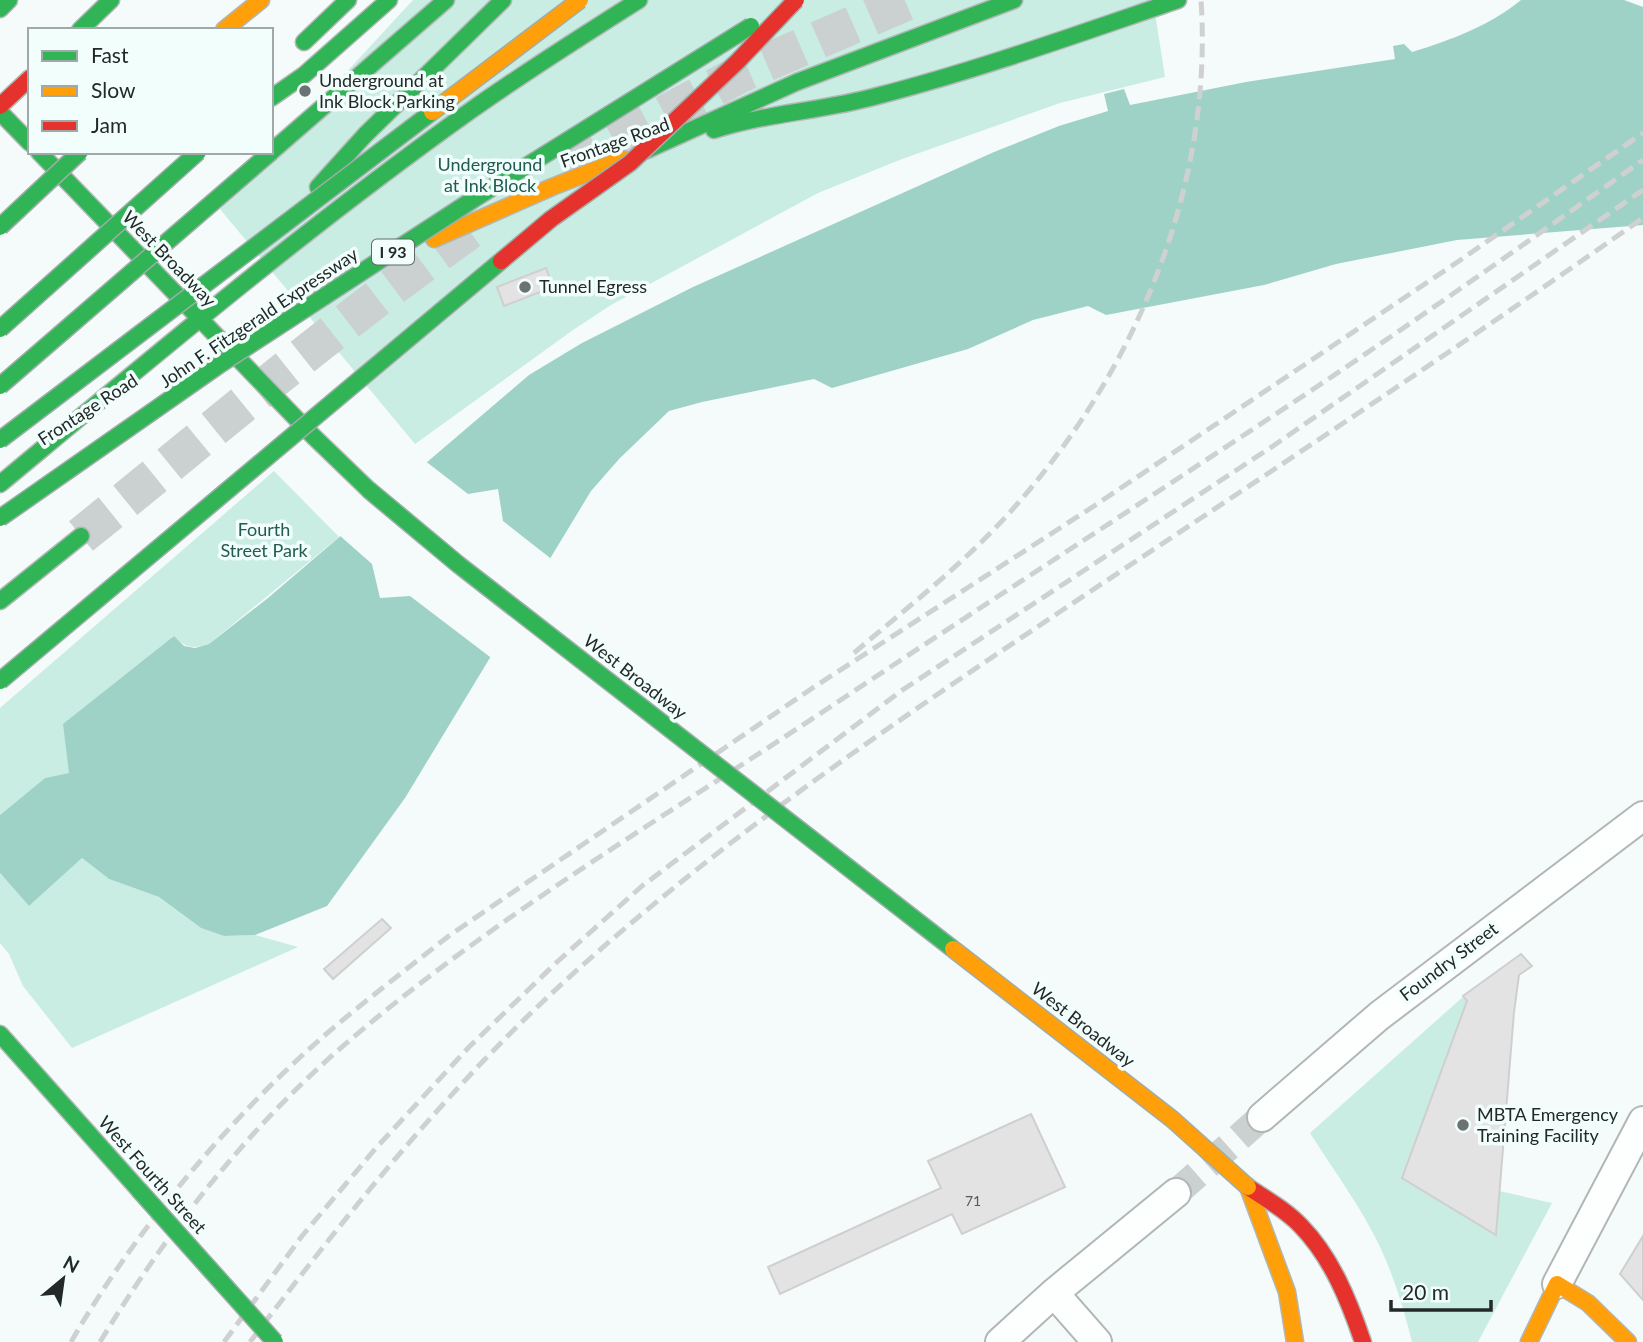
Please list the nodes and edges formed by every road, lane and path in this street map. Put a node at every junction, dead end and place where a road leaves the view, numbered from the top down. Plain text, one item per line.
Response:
1 (9, 0) edge
2 (111, 0) edge
3 (237, 0) edge
4 (261, 0) edge
5 (348, 0) edge
6 (389, 0) edge
7 (446, 0) edge
8 (503, 0) edge
9 (580, 0) edge
10 (639, 0) edge
11 (795, 0) edge
12 (1014, 0) edge
13 (1178, 0) edge
14 (0, 9) edge
15 (720, 27) dead end
16 (82, 28) edge
17 (209, 28) edge
18 (226, 28) edge
19 (288, 57) dead end
20 (28, 80) edge
21 (273, 97) edge
22 (0, 106) edge
23 (0, 112) edge
24 (639, 114) dead end
25 (28, 141) edge
26 (608, 146) dead end
27 (273, 150) edge
28 (642, 152) junction
29 (41, 154) edge
30 (78, 154) edge
31 (196, 154) edge
32 (269, 154) edge
33 (551, 219) junction
34 (0, 227) edge
35 (198, 318) junction
36 (0, 329) edge
37 (229, 350) junction
38 (0, 386) edge
39 (158, 389) dead end
40 (78, 439) dead end
41 (0, 440) edge
42 (0, 484) edge
43 (0, 492) edge
44 (0, 518) edge
45 (81, 536) tunnel mouth
46 (0, 601) edge
47 (0, 681) edge
48 (1643, 816) edge
49 (0, 1034) edge
50 (1262, 1117) tunnel mouth
51 (1643, 1121) edge
52 (1248, 1187) junction
53 (1176, 1193) tunnel mouth
54 (1557, 1284) junction
55 (1054, 1293) junction
56 (275, 1342) edge
57 (1000, 1342) edge
58 (1097, 1342) edge
59 (1295, 1342) edge
60 (1363, 1342) edge
61 (1529, 1342) edge
62 (1628, 1342) edge

1 - 14 main road
2 - 16 main road
3 - 17 main road
4 - 18 main road
5 - 19 main road
6 - 21 main road
7 - 27 main road
8 - 35 main road
9 - 41 main road, bridge
10 - 35 main road
11 - 33 main road, bridge
11 - 44 main road, John F. Fitzgerald Expressway / I 93, bridge
12 - 28 main road
13 - 28 main road, Frontage Road
15 - 24 main road, bridge
20 - 22 main road
23 - 25 main road
26 - 33 main road, bridge
28 - 37 main road, Frontage Road
29 - 35 main road, West Broadway
30 - 34 main road, bridge
31 - 36 main road, bridge
32 - 38 main road, bridge
33 - 47 main road, bridge
35 - 37 main road, West Broadway
35 - 42 main road
37 - 39 main road, Frontage Road
37 - 52 main road, West Broadway, bridge
40 - 43 main road, Frontage Road
45 - 46 main road
48 - 50 street, Foundry Street
49 - 56 main road, West Fourth Street, bridge
51 - 54 street
52 - 59 main road, West Broadway
52 - 60 main road, West Broadway
53 - 55 street
54 - 61 main road
54 - 62 main road
55 - 57 street
55 - 58 street

